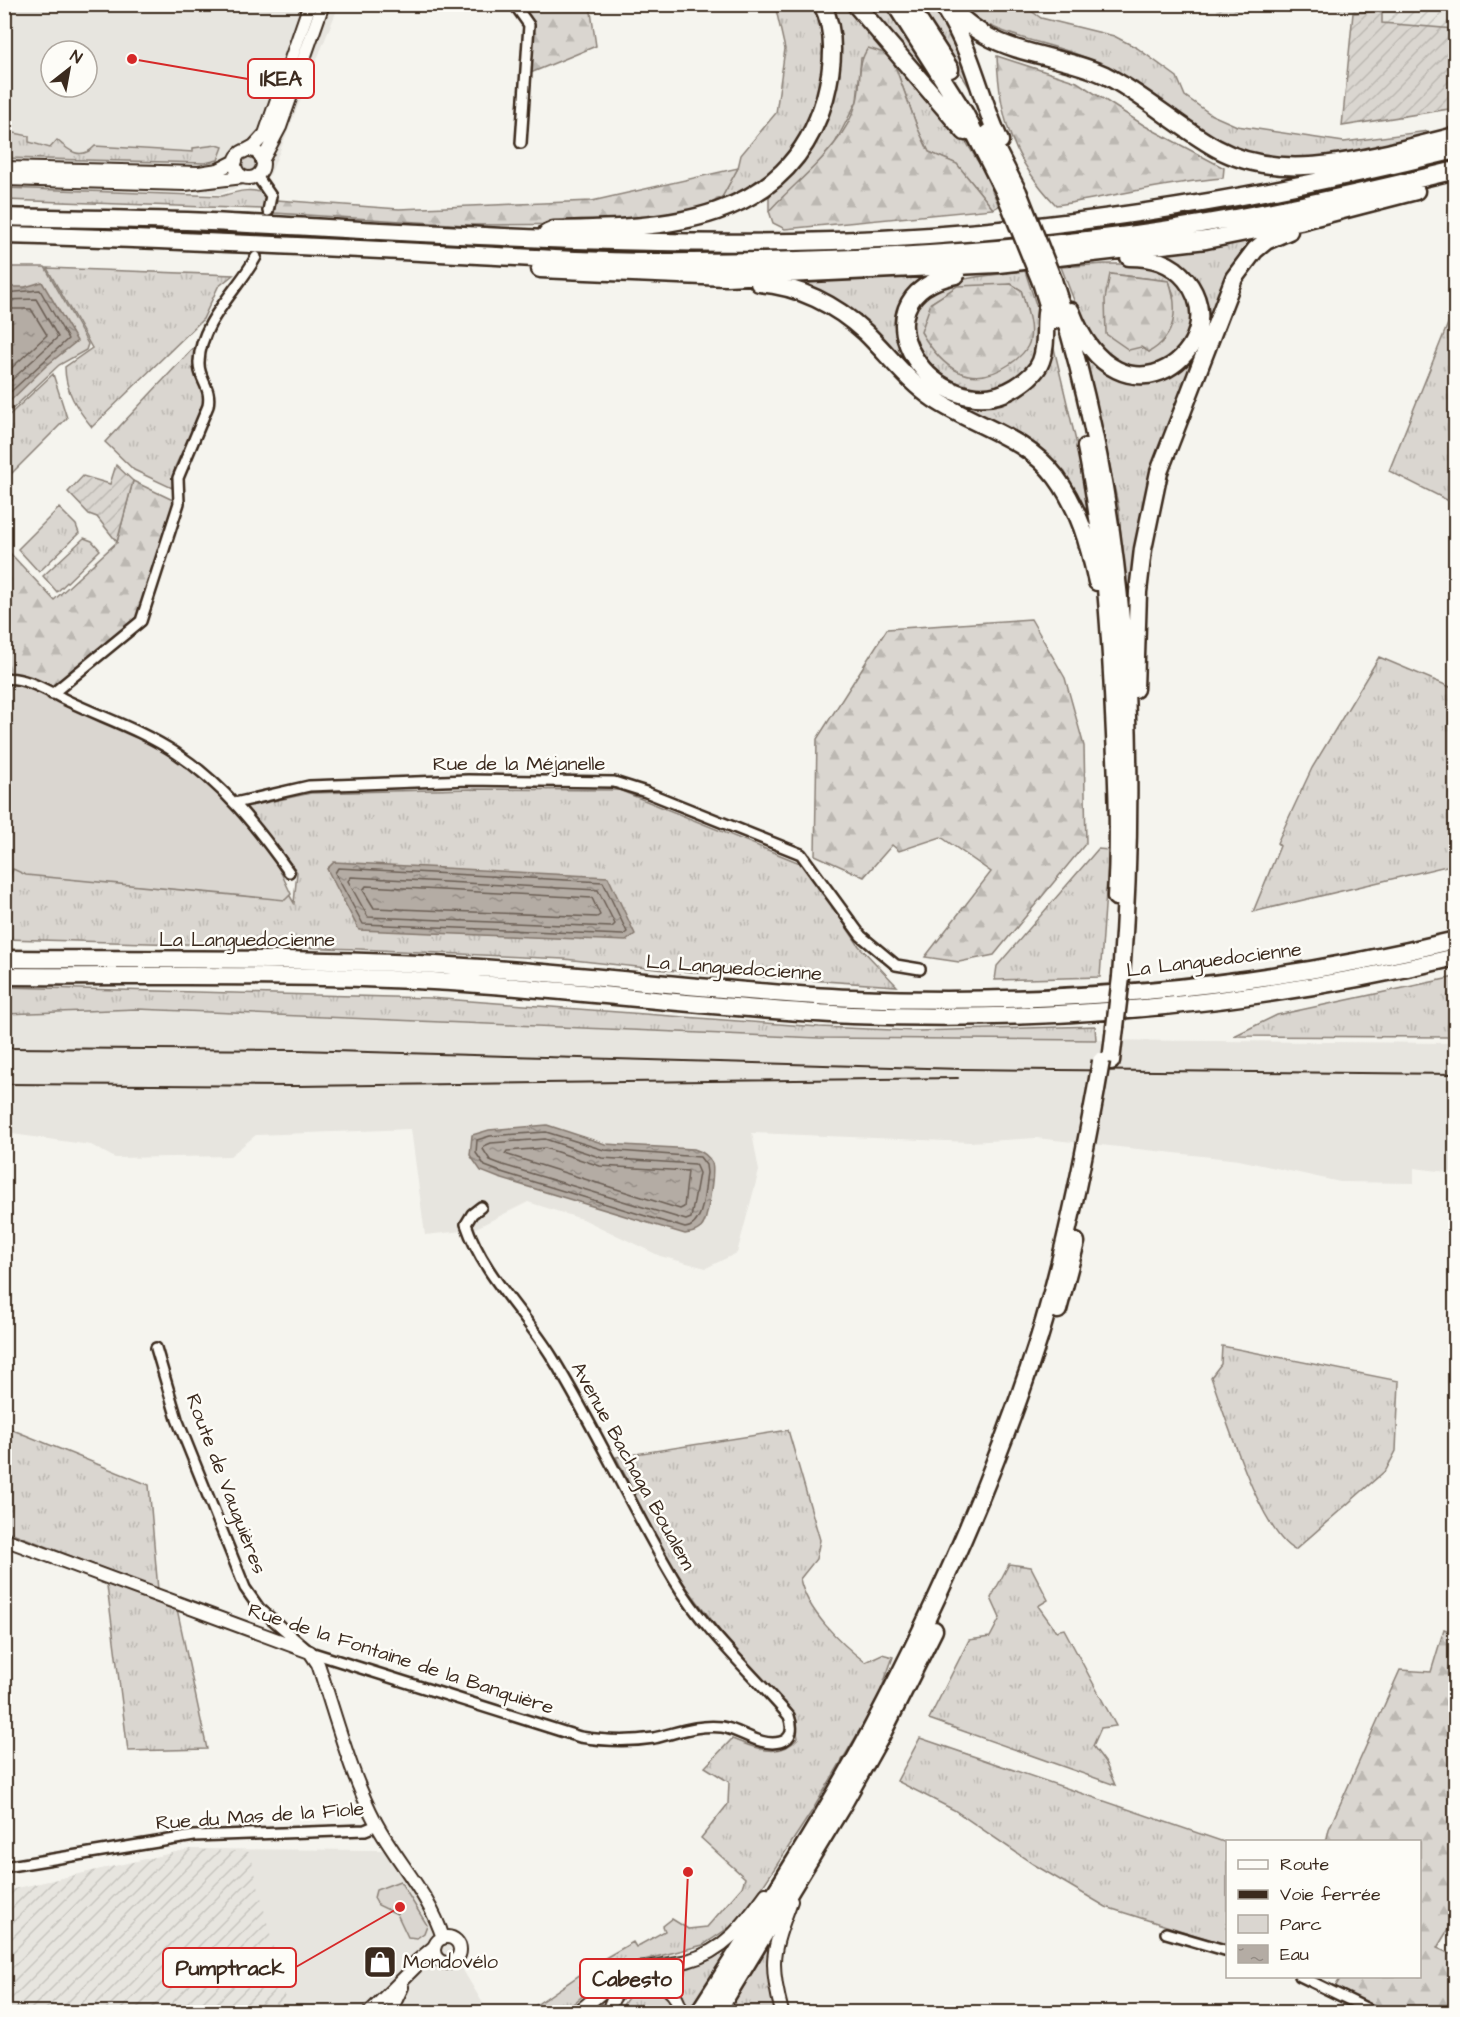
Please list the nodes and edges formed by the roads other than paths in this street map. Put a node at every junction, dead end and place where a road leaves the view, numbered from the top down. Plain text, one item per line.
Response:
1 (310, 4) edge
2 (323, 4) edge
3 (514, 4) edge
4 (822, 4) edge
5 (855, 4) edge
6 (895, 4) edge
7 (908, 4) edge
8 (944, 4) edge
9 (1455, 136) edge
10 (522, 143) dead end
11 (982, 146) junction
12 (1455, 150) edge
13 (239, 157) junction
14 (262, 161) junction
15 (4, 168) edge
16 (1007, 170) junction
17 (1455, 170) edge
18 (257, 176) junction
19 (243, 177) junction
20 (4, 179) edge
21 (1455, 180) edge
22 (1011, 192) junction
23 (1346, 210) junction
24 (268, 211) dead end
25 (4, 217) edge
26 (4, 235) edge
27 (529, 239) junction
28 (1084, 255) junction
29 (256, 257) dead end
30 (515, 257) junction
31 (998, 264) junction
32 (726, 277) junction
33 (1050, 290) junction
34 (1110, 626) junction
35 (4, 679) edge
36 (52, 694) junction
37 (1128, 742) junction
38 (235, 803) junction
39 (289, 872) dead end
40 (1455, 940) edge
41 (1455, 957) edge
42 (4, 959) edge
43 (920, 969) dead end
44 (4, 976) edge
45 (1115, 977) junction
46 (1102, 1090) junction
47 (481, 1207) dead end
48 (156, 1348) dead end
49 (4, 1539) edge
50 (310, 1652) junction
51 (791, 1732) joint
52 (377, 1825) junction
53 (795, 1859) junction
54 (4, 1867) edge
55 (798, 1882) junction
56 (1166, 1933) dead end
57 (439, 1942) junction
58 (1226, 1951) edge
59 (439, 1960) junction
60 (412, 1969) junction
61 (1302, 1978) edge
62 (370, 2013) edge
63 (390, 2013) edge
64 (578, 2013) edge
65 (609, 2013) edge
66 (681, 2013) edge
67 (699, 2013) edge
68 (717, 2013) edge
69 (782, 2013) edge
70 (1374, 2013) edge

1 - 13 main road
2 - 14 main road
3 - 10 street
4 - 27 highway
5 - 11 highway
6 - 11 highway
7 - 16 highway
8 - 9 highway
8 - 16 highway
11 - 22 highway
12 - 27 highway
13 - 14 main road
13 - 15 main road
13 - 19 main road
14 - 18 main road
16 - 22 highway
17 - 30 highway
18 - 19 main road
18 - 24 street
19 - 20 main road
21 - 23 highway
22 - 33 highway, bridge
23 - 28 highway
23 - 37 highway
25 - 27 highway
26 - 30 highway
28 - 31 highway
28 - 33 highway
29 - 36 street
30 - 32 highway
31 - 32 highway
31 - 33 highway
32 - 34 highway
33 - 34 highway
33 - 37 highway
34 - 45 highway
35 - 36 street
36 - 38 street
37 - 45 highway
38 - 39 street
38 - 43 street, Rue de la Méjanelle
40 - 42 highway, La Languedocienne
41 - 44 highway, La Languedocienne
45 - 46 highway, bridge
46 - 53 highway
46 - 55 highway
47 - 51 street, Avenue Bachaga Boualem
48 - 50 street, Route de Vauguières
49 - 50 main road, Rue de la Fontaine de la Banquière
50 - 51 street, Rue de la Fontaine de la Banquière
50 - 52 main road, Route de Vauguières
52 - 54 street, Rue du Mas de la Fiole
52 - 57 main road, Route de Vauguières
53 - 64 main road
53 - 67 highway
55 - 68 highway
55 - 69 main road
56 - 58 street
57 - 59 main road
57 - 59 main road
57 - 60 main road
59 - 60 main road
60 - 62 main road
60 - 63 main road
61 - 70 street
65 - 66 main road

